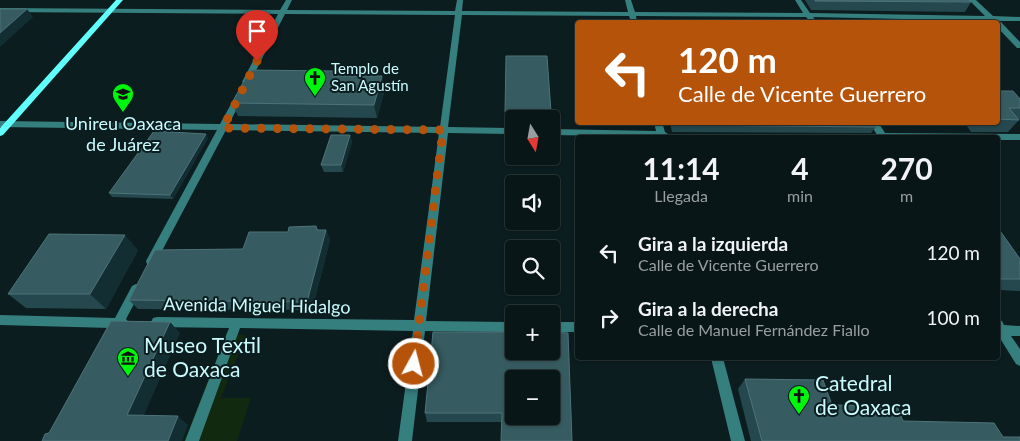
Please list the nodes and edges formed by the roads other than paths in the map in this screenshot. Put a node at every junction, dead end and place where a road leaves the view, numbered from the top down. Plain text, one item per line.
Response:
1 (120, 0) edge
2 (289, 0) edge
3 (460, 0) edge
4 (628, 0) edge
5 (798, 0) edge
6 (972, 0) edge
7 (0, 10) edge
8 (111, 10) junction
9 (283, 11) junction
10 (458, 14) junction
11 (808, 15) junction
12 (633, 19) edge
13 (1020, 19) edge
14 (812, 20) edge
15 (942, 20) edge
16 (993, 20) edge
17 (1000, 21) edge
18 (1000, 27) edge
19 (1020, 46) edge
20 (4, 124) edge
21 (223, 128) junction
22 (443, 130) junction
23 (505, 131) edge
24 (560, 132) edge
25 (0, 133) edge
26 (636, 135) edge
27 (1000, 137) edge
28 (1020, 137) edge
29 (0, 320) edge
30 (236, 322) junction
31 (118, 323) junction
32 (418, 326) junction
33 (505, 327) edge
34 (560, 327) edge
35 (575, 327) edge
36 (1000, 328) edge
37 (1000, 330) edge
38 (1020, 331) edge
39 (109, 340) edge
40 (718, 360) edge
41 (1020, 360) edge
42 (192, 441) edge
43 (405, 441) edge
44 (738, 441) edge

1 - 8 main road
2 - 9 street
3 - 10 street
4 - 12 street
5 - 11 street
6 - 16 street
7 - 8 street
8 - 9 street
8 - 20 main road
9 - 10 street
9 - 21 street
10 - 12 street
10 - 22 street
11 - 12 street
11 - 14 street
11 - 15 street
13 - 17 street
18 - 19 street
20 - 21 street
20 - 25 main road
21 - 22 street
21 - 31 street
22 - 23 street
22 - 32 street
24 - 26 street
27 - 28 street
29 - 31 street, Avenida Miguel Hidalgo
30 - 31 street, Avenida Miguel Hidalgo
30 - 32 street, Avenida Miguel Hidalgo
30 - 42 street
31 - 39 street
32 - 33 street, Avenida Miguel Hidalgo
32 - 43 street
34 - 35 street
36 - 38 street
37 - 41 street
40 - 44 street

